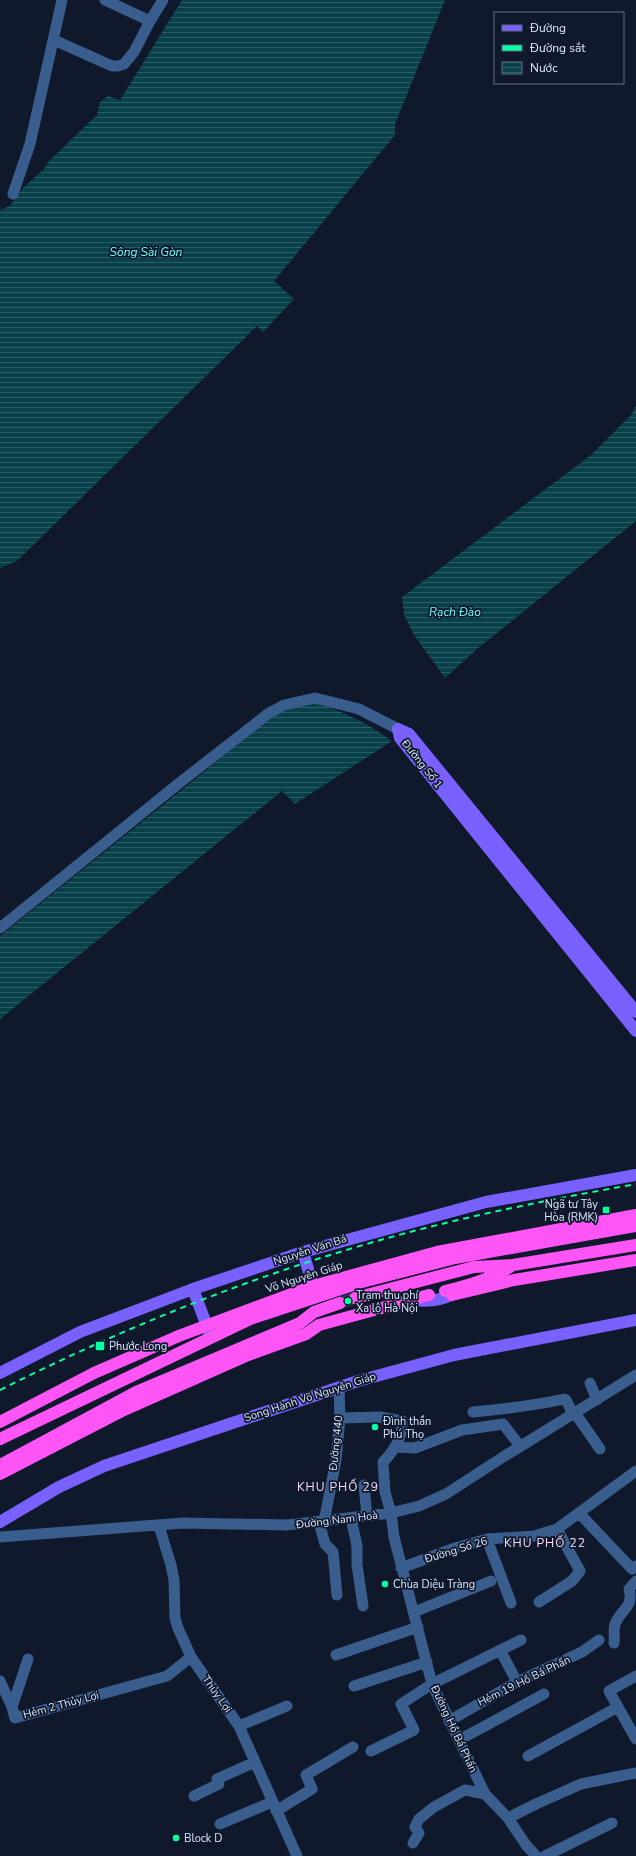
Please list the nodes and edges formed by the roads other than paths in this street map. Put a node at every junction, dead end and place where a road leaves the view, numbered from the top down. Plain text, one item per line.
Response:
1 (62, 0) edge
2 (105, 0) edge
3 (163, 0) edge
4 (150, 21) junction
5 (54, 40) junction
6 (13, 194) dead end
7 (398, 729) junction
8 (0, 928) edge
9 (636, 1012) edge
10 (636, 1031) edge
11 (636, 1175) edge
12 (636, 1216) edge
13 (636, 1226) edge
14 (636, 1245) edge
15 (303, 1252) junction
16 (636, 1260) edge
17 (513, 1265) junction
18 (313, 1286) junction
19 (193, 1289) junction
20 (453, 1291) junction
21 (429, 1295) dead end
22 (355, 1298) tunnel mouth
23 (412, 1300) junction
24 (340, 1303) tunnel mouth
25 (262, 1304) junction
26 (250, 1319) junction
27 (636, 1320) edge
28 (300, 1323) junction
29 (319, 1325) junction
30 (207, 1326) junction
31 (181, 1335) junction
32 (211, 1337) junction
33 (0, 1373) edge
34 (636, 1375) edge
35 (590, 1384) dead end
36 (339, 1388) junction
37 (597, 1400) junction
38 (473, 1412) dead end
39 (574, 1414) junction
40 (340, 1418) junction
41 (0, 1422) edge
42 (3, 1436) edge
43 (520, 1446) junction
44 (396, 1447) junction
45 (600, 1449) dead end
46 (0, 1465) edge
47 (636, 1471) edge
48 (0, 1474) edge
49 (364, 1485) dead end
50 (391, 1513) junction
51 (579, 1513) junction
52 (367, 1516) junction
53 (351, 1518) junction
54 (0, 1522) edge
55 (322, 1522) junction
56 (159, 1526) junction
57 (557, 1529) junction
58 (0, 1537) edge
59 (487, 1539) junction
60 (401, 1568) junction
61 (635, 1570) edge
62 (491, 1581) dead end
63 (636, 1581) edge
64 (337, 1595) dead end
65 (540, 1602) dead end
66 (511, 1603) dead end
67 (363, 1606) dead end
68 (414, 1612) junction
69 (418, 1627) junction
70 (521, 1640) dead end
71 (599, 1640) dead end
72 (614, 1643) dead end
73 (500, 1650) junction
74 (336, 1655) dead end
75 (191, 1657) junction
76 (28, 1659) dead end
77 (427, 1662) junction
78 (636, 1676) edge
79 (0, 1681) edge
80 (517, 1682) junction
81 (432, 1684) junction
82 (354, 1686) dead end
83 (544, 1694) dead end
84 (288, 1706) dead end
85 (12, 1707) junction
86 (618, 1707) junction
87 (449, 1721) junction
88 (239, 1726) junction
89 (636, 1739) edge
90 (459, 1740) junction
91 (353, 1747) dead end
92 (371, 1751) dead end
93 (528, 1756) dead end
94 (255, 1762) junction
95 (636, 1773) edge
96 (485, 1794) junction
97 (194, 1796) dead end
98 (274, 1807) junction
99 (508, 1818) junction
100 (612, 1823) dead end
101 (220, 1824) dead end
102 (414, 1843) dead end
103 (297, 1856) edge
104 (536, 1856) edge
105 (545, 1856) edge

1 - 5 street
2 - 4 street
3 - 4 street
4 - 5 street
5 - 6 street
7 - 8 street
7 - 9 main road, Đường Số 1
7 - 10 main road, Đường Số 1
11 - 15 main road, Nguyễn Văn Bá
12 - 18 highway, Võ Nguyên Giáp
13 - 26 highway, Võ Nguyên Giáp
14 - 17 highway
15 - 18 main road
15 - 19 main road, Nguyễn Văn Bá
16 - 20 highway
17 - 20 highway
17 - 22 highway
18 - 25 highway, Võ Nguyên Giáp
19 - 30 main road
19 - 33 main road, Nguyễn Văn Bá
20 - 23 main road
21 - 23 highway
23 - 29 highway
24 - 28 highway
25 - 26 highway
25 - 30 highway, Võ Nguyên Giáp
26 - 32 highway, Võ Nguyên Giáp
27 - 36 main road, Song Hành Võ Nguyên Giáp
28 - 29 highway
28 - 46 highway
29 - 48 highway
30 - 31 highway, Võ Nguyên Giáp
30 - 32 main road
31 - 32 highway
31 - 41 highway, Võ Nguyên Giáp
32 - 42 highway, Võ Nguyên Giáp
34 - 37 street, Đường Nam Hoà
35 - 37 street
36 - 40 street, Đường 440
36 - 54 main road, Song Hành Võ Nguyên Giáp
37 - 39 street, Đường Nam Hoà
38 - 39 street
39 - 43 street, Đường Nam Hoà
39 - 45 street
40 - 44 street, Đường Hồ Bá Phấn
40 - 55 street, Đường 440
43 - 44 street
43 - 50 street, Đường Nam Hoà
44 - 50 street, Đường Hồ Bá Phấn
47 - 51 street, Đường Số 26
49 - 52 street
50 - 52 street, Đường Nam Hoà
50 - 60 street, Đường Hồ Bá Phấn
51 - 57 street, Đường Số 26
51 - 61 street
52 - 53 street, Đường Nam Hoà
53 - 55 street, Đường Nam Hoà
53 - 67 street
55 - 56 street, Đường Nam Hoà
55 - 64 street
56 - 58 street, Đường Nam Hoà
56 - 75 street, Thủy Lợi
57 - 59 street, Đường Số 26
57 - 65 street
59 - 60 street, Đường Số 26
59 - 66 street
60 - 68 street, Đường Hồ Bá Phấn
62 - 68 street
63 - 72 street
68 - 69 street, Đường Hồ Bá Phấn
69 - 74 street
69 - 77 street, Đường Hồ Bá Phấn
70 - 73 street
71 - 80 street, Hẻm 19 Hồ Bá Phấn
73 - 80 street
73 - 81 street
75 - 85 street, Hẻm 2 Thủy Lợi
75 - 88 street, Thủy Lợi
76 - 85 street, Hẻm 2 Thủy Lợi
77 - 81 street, Đường Hồ Bá Phấn
77 - 82 street
78 - 86 street
79 - 85 street
80 - 87 street, Hẻm 19 Hồ Bá Phấn
81 - 87 street, Đường Hồ Bá Phấn
81 - 92 street
83 - 90 street
84 - 88 street
86 - 89 street
86 - 93 street
87 - 90 street, Đường Hồ Bá Phấn
88 - 94 street, Thủy Lợi
90 - 96 street, Đường Hồ Bá Phấn
91 - 98 street
94 - 97 street
94 - 98 street, Thủy Lợi
95 - 99 street
96 - 99 street, Đường Hồ Bá Phấn
96 - 102 street
98 - 101 street
98 - 103 street, Thủy Lợi
99 - 104 street, Đường Hồ Bá Phấn
100 - 105 street

